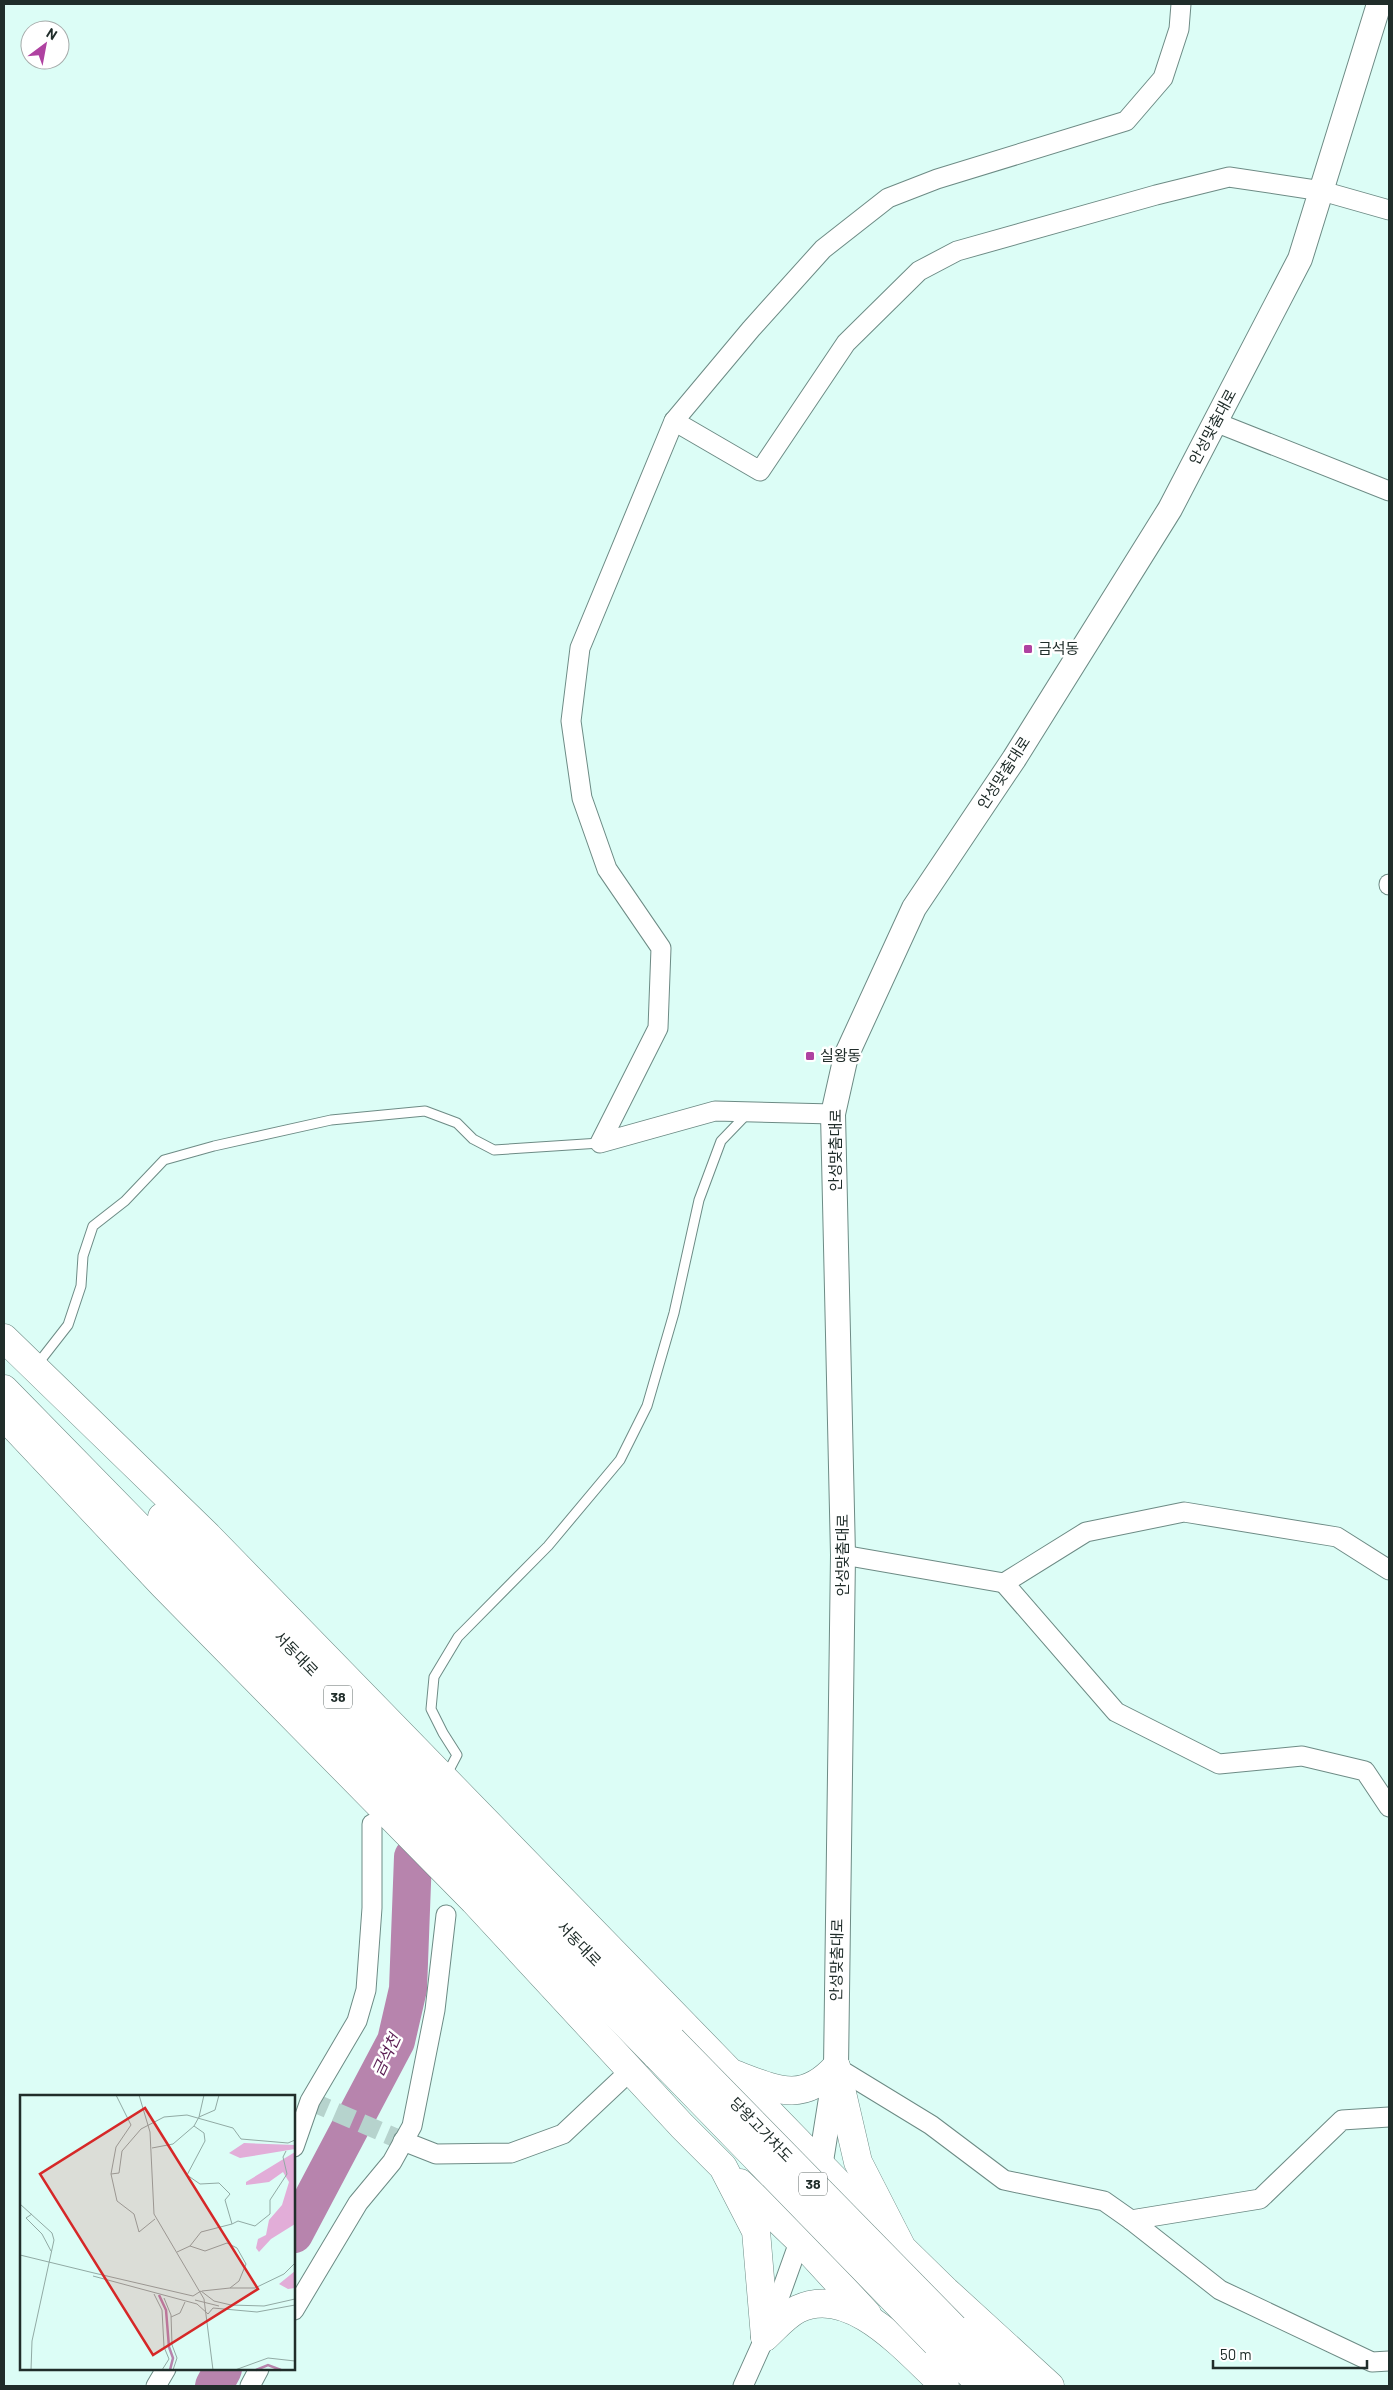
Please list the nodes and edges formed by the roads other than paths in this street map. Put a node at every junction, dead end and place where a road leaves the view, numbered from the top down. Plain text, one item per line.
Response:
1 (1181, 4) edge
2 (1379, 4) edge
3 (1322, 191) junction
4 (1389, 210) edge
5 (674, 421) junction
6 (1215, 422) junction
7 (1389, 491) edge
8 (749, 1112) junction
9 (833, 1114) junction
10 (600, 1142) junction
11 (4, 1338) edge
12 (4, 1354) edge
13 (35, 1368) junction
14 (4, 1389) edge
15 (4, 1416) edge
16 (843, 1555) junction
17 (1389, 1570) edge
18 (1004, 1583) junction
19 (445, 1778) junction
20 (1389, 1807) edge
21 (372, 1824) dead end
22 (446, 1915) dead end
23 (665, 2048) junction
24 (836, 2067) junction
25 (630, 2070) junction
26 (731, 2073) junction
27 (1389, 2117) edge
28 (404, 2141) junction
29 (295, 2144) edge
30 (723, 2166) junction
31 (821, 2167) junction
32 (1131, 2220) junction
33 (804, 2230) junction
34 (902, 2248) junction
35 (295, 2308) edge
36 (875, 2322) junction
37 (945, 2335) junction
38 (766, 2336) junction
39 (1389, 2361) edge
40 (165, 2370) edge
41 (258, 2370) edge
42 (156, 2386) edge
43 (250, 2386) edge
44 (743, 2386) edge
45 (945, 2386) edge
46 (983, 2386) edge
47 (1017, 2386) edge
48 (1050, 2386) edge

1 - 5 street
2 - 3 street, 안성맞춤대로
3 - 4 street
3 - 5 street
3 - 6 street, 안성맞춤대로
5 - 10 street
6 - 7 street
6 - 9 street, 안성맞춤대로
8 - 9 street
8 - 10 street
8 - 19 lane
9 - 16 street, 안성맞춤대로
10 - 13 lane
11 - 13 highway
12 - 23 highway, 서동대로 / 38
13 - 19 highway
14 - 23 highway, 서동대로 / 38
15 - 25 highway
16 - 18 street
16 - 24 street, 안성맞춤대로
17 - 18 street
18 - 20 street
19 - 26 highway
21 - 29 street
22 - 28 street
23 - 37 highway, 당왕고가차도 / 38, bridge
24 - 26 highway
24 - 31 street, 안성맞춤대로
24 - 32 street
24 - 34 highway
25 - 28 street
25 - 30 highway
26 - 31 highway
27 - 32 street
28 - 35 street
30 - 33 highway
30 - 38 highway
31 - 33 street, 안성맞춤대로
31 - 34 highway
32 - 39 street
33 - 36 highway
33 - 38 street, 안성맞춤대로
34 - 48 highway
36 - 38 highway
36 - 45 highway
37 - 46 highway, 38
37 - 47 highway, 38
38 - 44 street, 안성맞춤대로
40 - 42 street
41 - 43 street

